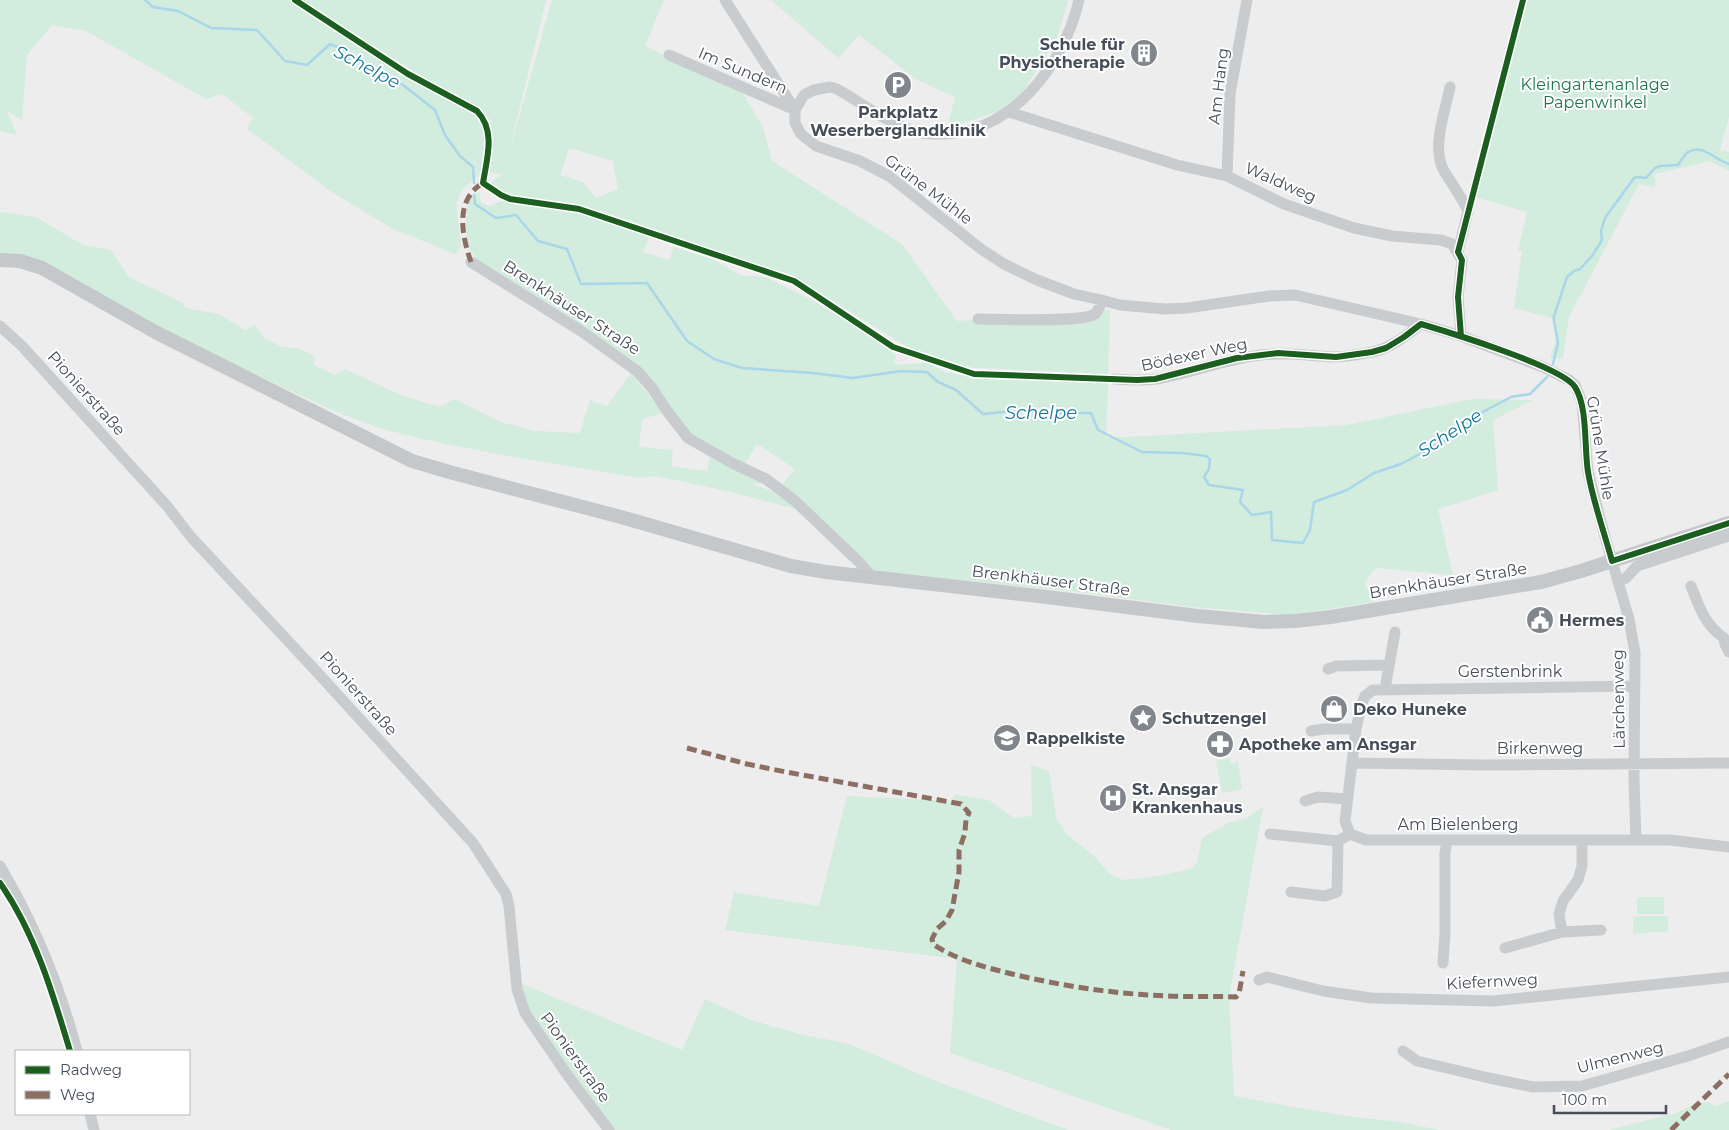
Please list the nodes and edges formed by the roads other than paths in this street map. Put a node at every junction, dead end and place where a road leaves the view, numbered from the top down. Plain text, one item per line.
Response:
1 (725, 0) edge
2 (1079, 0) edge
3 (1246, 0) edge
4 (668, 55) dead end
5 (1450, 87) dead end
6 (795, 110) junction
7 (1009, 112) junction
8 (1227, 176) junction
9 (1458, 252) junction
10 (0, 260) edge
11 (471, 262) dead end
12 (1100, 300) junction
13 (978, 319) dead end
14 (1421, 324) junction
15 (0, 326) edge
16 (1461, 336) junction
17 (1114, 379) dead end
18 (1729, 523) edge
19 (1729, 536) edge
20 (1612, 561) junction
21 (873, 578) junction
22 (1618, 581) junction
23 (1691, 586) dead end
24 (1395, 632) dead end
25 (1726, 636) edge
26 (1729, 652) edge
27 (1388, 665) junction
28 (1328, 669) dead end
29 (1635, 686) junction
30 (1384, 689) junction
31 (1356, 729) junction
32 (1311, 731) dead end
33 (1352, 763) junction
34 (1729, 763) edge
35 (1635, 764) junction
36 (1347, 799) junction
37 (1305, 801) dead end
38 (1270, 834) dead end
39 (1350, 834) junction
40 (1447, 840) junction
41 (1636, 840) junction
42 (1338, 841) junction
43 (1582, 841) junction
44 (1729, 846) edge
45 (0, 866) edge
46 (1291, 892) dead end
47 (1601, 930) dead end
48 (1562, 932) junction
49 (1505, 948) dead end
50 (1443, 963) dead end
51 (1729, 977) edge
52 (1259, 980) dead end
53 (1729, 1042) edge
54 (77, 1050) edge
55 (1403, 1051) dead end
56 (90, 1115) edge
57 (94, 1130) edge
58 (609, 1130) edge

1 - 6 street, Im Sundern
2 - 7 street
3 - 8 street, Am Hang
4 - 6 street, Im Sundern
5 - 9 street
6 - 7 street
6 - 12 street, Grüne Mühle
7 - 8 street, Waldweg
8 - 9 street, Waldweg
9 - 16 street
10 - 21 main road
11 - 21 street, Brenkhäuser Straße
12 - 13 street
12 - 14 street, Grüne Mühle
14 - 16 street, Grüne Mühle
14 - 17 street, Bödexer Weg
15 - 58 street, Pionierstraße
16 - 20 street, Grüne Mühle
18 - 20 main road, Brenkhäuser Straße
19 - 22 street
20 - 21 main road, Brenkhäuser Straße
20 - 22 street, Lärchenweg
22 - 29 street, Lärchenweg
23 - 25 street
24 - 27 street
25 - 26 street
27 - 28 street
27 - 30 street
29 - 30 street, Gerstenbrink
29 - 35 street, Lärchenweg
30 - 31 street, Gerstenbrink
31 - 32 street
31 - 33 street, Gerstenbrink
33 - 35 street, Birkenweg
33 - 36 street, Gerstenbrink
34 - 35 street, Birkenweg
35 - 41 street, Lärchenweg
36 - 37 street
36 - 39 street, Gerstenbrink
38 - 42 street
39 - 40 street, Am Bielenberg
39 - 42 street
40 - 43 street, Am Bielenberg
40 - 50 street
41 - 43 street, Am Bielenberg
41 - 44 street, Am Bielenberg
42 - 46 street
43 - 48 street
45 - 54 street
47 - 48 street
48 - 49 street
51 - 52 street, Kiefernweg
53 - 55 street, Ulmenweg
56 - 57 street

